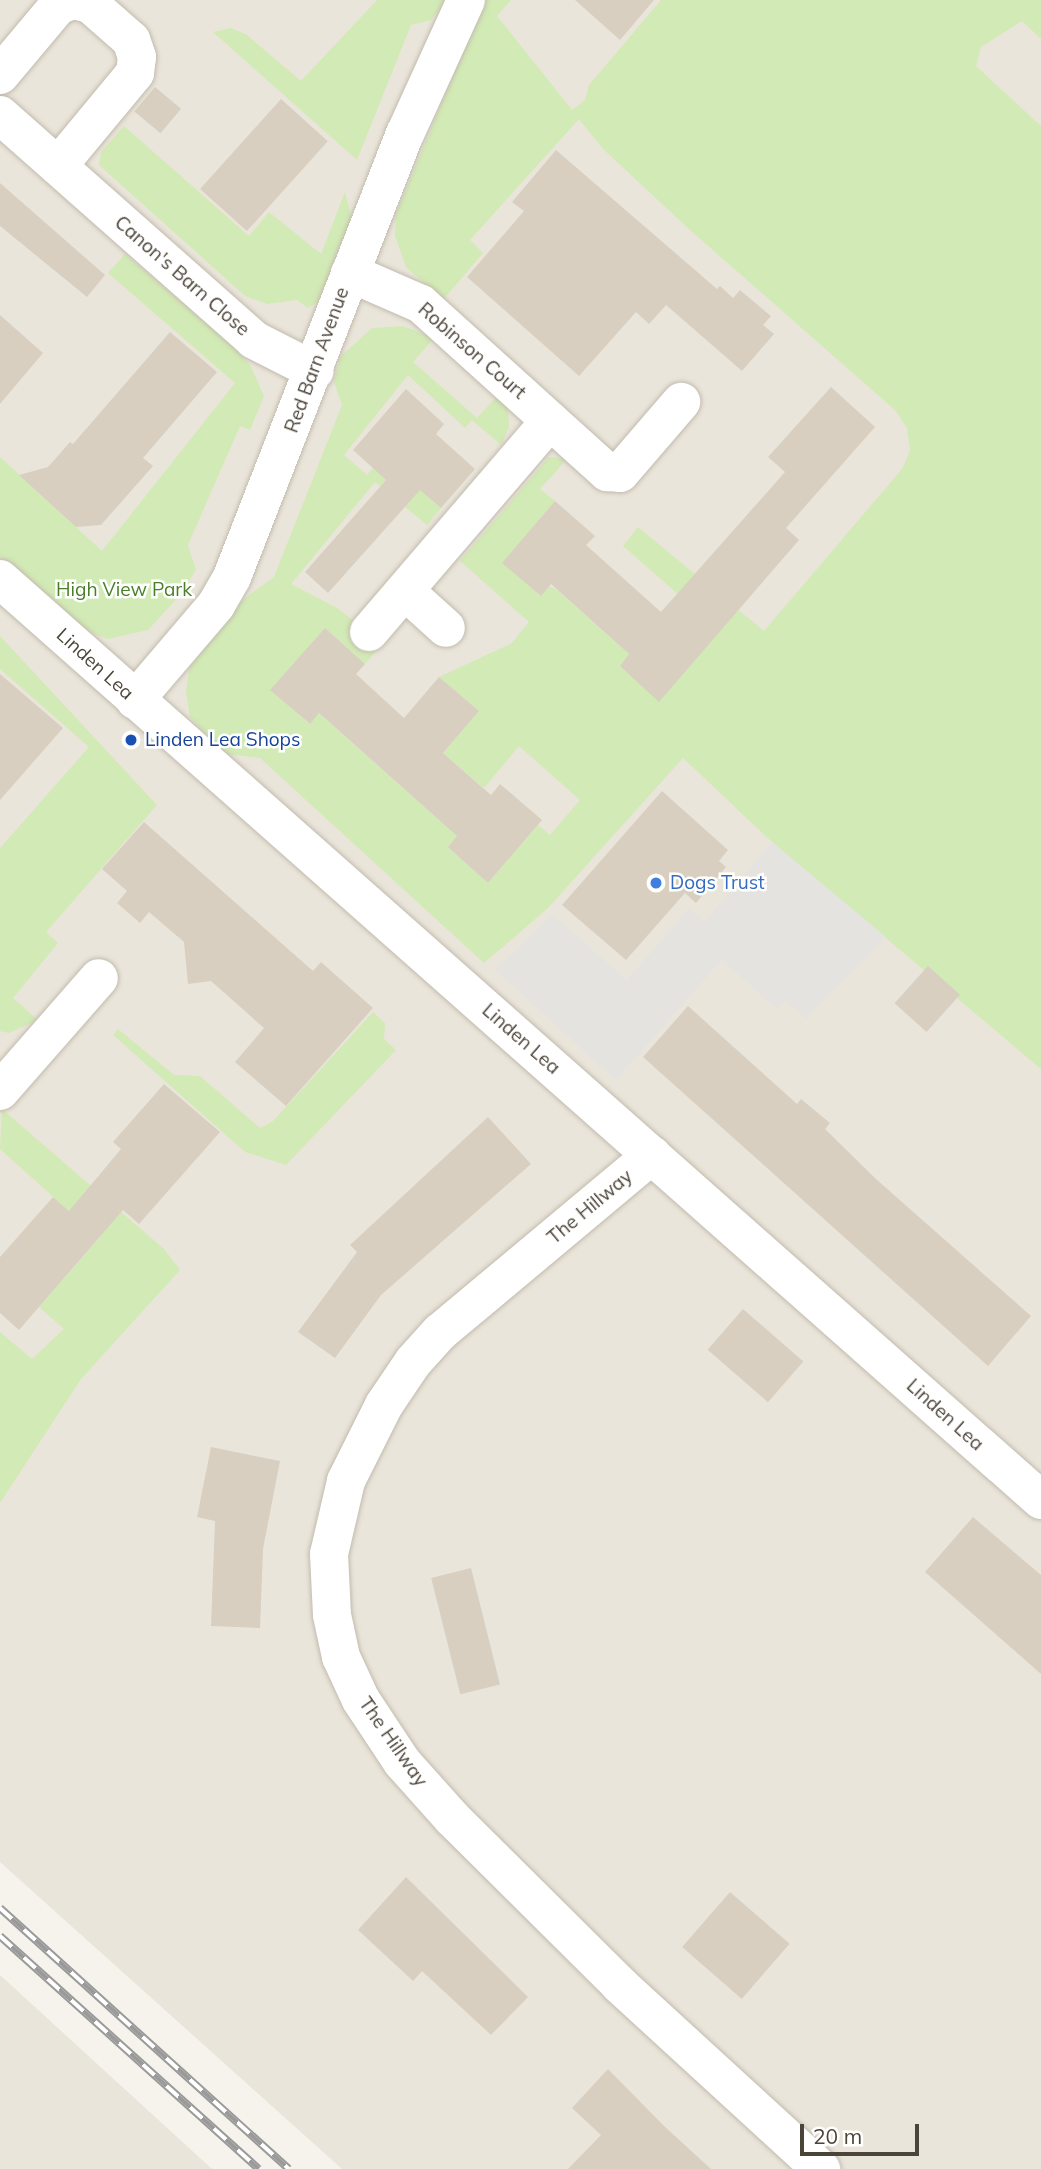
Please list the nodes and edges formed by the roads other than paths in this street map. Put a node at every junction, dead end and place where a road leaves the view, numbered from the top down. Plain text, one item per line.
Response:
1 (74, 0) edge
2 (466, 0) edge
3 (0, 75) edge
4 (0, 115) edge
5 (58, 166) junction
6 (350, 273) junction
7 (315, 372) junction
8 (681, 402) dead end
9 (550, 421) junction
10 (0, 579) edge
11 (405, 591) junction
12 (446, 628) dead end
13 (369, 632) dead end
14 (135, 700) junction
15 (99, 978) dead end
16 (5, 1075) edge
17 (652, 1155) junction
18 (1041, 1500) edge
19 (821, 2169) edge

1 - 3 street
1 - 5 street
2 - 6 street, Red Barn Avenue
4 - 5 street, Canon's Barn Close
5 - 7 street, Canon's Barn Close
6 - 7 street, Red Barn Avenue
6 - 9 street, Robinson Court
7 - 14 street, Red Barn Avenue
8 - 9 street, Robinson Court
9 - 11 street
10 - 14 street, Linden Lea
11 - 12 street
11 - 13 street
14 - 17 street, Linden Lea
15 - 16 street
17 - 18 street, Linden Lea
17 - 19 street, The Hillway

